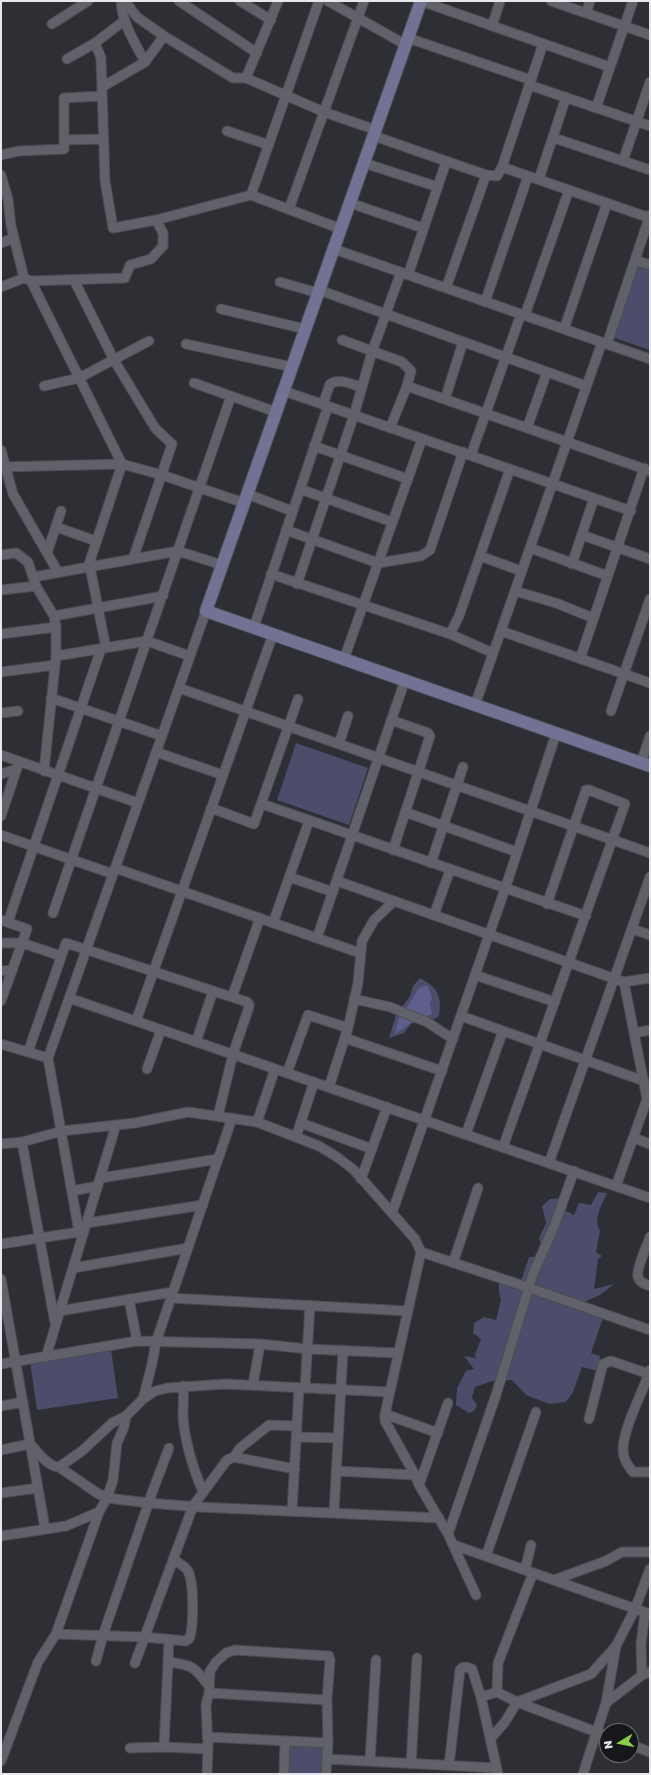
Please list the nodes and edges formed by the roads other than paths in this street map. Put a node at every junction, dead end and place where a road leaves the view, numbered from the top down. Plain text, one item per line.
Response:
1 (88, 1) edge
2 (136, 1) edge
3 (179, 1) edge
4 (240, 1) edge
5 (278, 1) edge
6 (320, 1) edge
7 (328, 1) edge
8 (364, 1) edge
9 (421, 1) edge
10 (500, 1) edge
11 (551, 1) edge
12 (590, 1) edge
13 (632, 1) edge
14 (125, 3) edge
15 (586, 13) junction
16 (358, 18) junction
17 (125, 20) junction
18 (271, 20) junction
19 (52, 24) dead end
20 (492, 26) junction
21 (624, 26) junction
22 (650, 35) edge
23 (164, 36) junction
24 (407, 41) junction
25 (95, 43) junction
26 (543, 44) junction
27 (257, 53) junction
28 (67, 59) dead end
29 (145, 62) junction
30 (610, 67) junction
31 (246, 78) junction
32 (650, 82) edge
33 (530, 83) junction
34 (102, 92) junction
35 (286, 94) junction
36 (566, 98) junction
37 (596, 108) junction
38 (324, 112) junction
39 (636, 122) junction
40 (650, 126) edge
41 (228, 131) dead end
42 (375, 133) junction
43 (554, 138) junction
44 (64, 140) junction
45 (104, 140) junction
46 (268, 145) junction
47 (1, 156) edge
48 (623, 161) junction
49 (446, 162) junction
50 (364, 163) junction
51 (502, 167) junction
52 (650, 170) edge
53 (1, 174) edge
54 (486, 175) junction
55 (528, 176) junction
56 (539, 180) junction
57 (438, 187) junction
58 (569, 190) junction
59 (251, 195) junction
60 (5, 200) edge
61 (350, 203) junction
62 (607, 203) junction
63 (289, 209) junction
64 (650, 217) edge
65 (156, 220) junction
66 (423, 228) junction
67 (341, 229) junction
68 (14, 238) junction
69 (1, 243) edge
70 (334, 249) junction
71 (635, 260) junction
72 (650, 265) edge
73 (404, 274) junction
74 (27, 280) junction
75 (74, 280) junction
76 (280, 282) dead end
77 (1, 287) edge
78 (446, 288) junction
79 (319, 292) junction
80 (485, 302) junction
81 (221, 309) dead end
82 (387, 314) junction
83 (523, 315) junction
84 (305, 329) junction
85 (564, 329) junction
86 (342, 340) dead end
87 (149, 342) dead end
88 (463, 342) junction
89 (604, 343) junction
90 (186, 344) dead end
91 (372, 352) junction
92 (506, 357) junction
93 (650, 359) edge
94 (114, 360) junction
95 (292, 367) junction
96 (547, 372) junction
97 (79, 378) junction
98 (194, 383) dead end
99 (44, 386) dead end
100 (407, 386) junction
101 (586, 386) junction
102 (361, 387) junction
103 (284, 391) junction
104 (231, 396) junction
105 (445, 399) junction
106 (325, 405) junction
107 (276, 412) junction
108 (486, 413) junction
109 (354, 415) junction
110 (390, 428) junction
111 (527, 428) junction
112 (422, 439) junction
113 (567, 442) junction
114 (314, 446) junction
115 (1, 450) edge
116 (467, 453) junction
117 (340, 455) junction
118 (122, 464) junction
119 (3, 467) edge
120 (510, 469) junction
121 (647, 470) edge
122 (162, 475) junction
123 (408, 479) junction
124 (552, 484) junction
125 (200, 487) junction
126 (300, 489) junction
127 (246, 498) junction
128 (326, 498) junction
129 (594, 498) junction
130 (61, 511) dead end
131 (292, 511) junction
132 (631, 511) junction
133 (392, 522) junction
134 (56, 527) junction
135 (286, 530) junction
136 (582, 535) junction
137 (312, 539) junction
138 (96, 540) junction
139 (618, 547) junction
140 (530, 548) junction
141 (178, 550) junction
142 (2, 553) edge
143 (47, 553) junction
144 (480, 556) junction
145 (650, 558) edge
146 (134, 559) junction
147 (378, 563) junction
148 (572, 564) junction
149 (222, 566) junction
150 (89, 567) junction
151 (58, 572) junction
152 (522, 572) junction
153 (271, 574) junction
154 (608, 576) junction
155 (35, 581) junction
156 (297, 584) junction
157 (1, 590) edge
158 (515, 590) junction
159 (163, 596) junction
160 (650, 599) edge
161 (362, 605) junction
162 (98, 608) junction
163 (206, 611) junction
164 (54, 616) junction
165 (594, 618) junction
166 (56, 627) junction
167 (254, 627) junction
168 (501, 631) junction
169 (1, 634) edge
170 (273, 634) junction
171 (450, 634) junction
172 (147, 641) junction
173 (103, 648) junction
174 (493, 653) junction
175 (190, 656) junction
176 (580, 658) junction
177 (344, 659) junction
178 (55, 660) junction
179 (1, 672) edge
180 (624, 674) junction
181 (405, 680) junction
182 (650, 683) edge
183 (179, 688) junction
184 (51, 698) junction
185 (298, 699) dead end
186 (475, 705) junction
187 (81, 708) junction
188 (18, 711) dead end
189 (245, 711) junction
190 (611, 711) dead end
191 (1, 712) edge
192 (348, 716) dead end
193 (392, 720) junction
194 (119, 721) junction
195 (288, 725) junction
196 (556, 734) junction
197 (162, 736) junction
198 (650, 736) edge
199 (339, 744) junction
200 (156, 752) junction
201 (1, 755) edge
202 (379, 758) junction
203 (645, 764) edge
204 (18, 766) junction
205 (463, 767) dead end
206 (44, 771) junction
207 (419, 772) junction
208 (1, 774) edge
209 (223, 775) junction
210 (58, 776) junction
211 (458, 786) junction
212 (96, 789) junction
213 (138, 804) junction
214 (262, 804) junction
215 (211, 808) junction
216 (532, 811) junction
217 (405, 812) junction
218 (1, 816) edge
219 (309, 821) junction
220 (444, 826) junction
221 (573, 826) junction
222 (1, 835) edge
223 (353, 836) junction
224 (613, 840) junction
225 (34, 846) junction
226 (392, 850) junction
227 (518, 852) junction
228 (650, 853) edge
229 (72, 859) junction
230 (431, 863) junction
231 (450, 870) junction
232 (114, 871) junction
233 (289, 877) junction
234 (650, 877) edge
235 (337, 881) junction
236 (505, 889) junction
237 (182, 891) junction
238 (333, 892) junction
239 (394, 901) junction
240 (646, 902) edge
241 (547, 904) junction
242 (53, 913) dead end
243 (434, 915) junction
244 (586, 916) junction
245 (260, 918) junction
246 (4, 921) edge
247 (273, 923) junction
248 (632, 929) junction
249 (489, 934) junction
250 (650, 935) edge
251 (318, 938) junction
252 (1, 943) edge
253 (22, 943) junction
254 (86, 950) junction
255 (360, 953) junction
256 (61, 956) junction
257 (569, 962) junction
258 (12, 970) junction
259 (1, 971) edge
260 (153, 971) junction
261 (475, 975) junction
262 (614, 978) junction
263 (650, 978) edge
264 (624, 982) junction
265 (213, 991) junction
266 (232, 997) junction
267 (69, 998) junction
268 (354, 998) junction
269 (1, 1001) edge
270 (555, 1002) junction
271 (461, 1016) junction
272 (136, 1021) junction
273 (348, 1028) junction
274 (161, 1030) junction
275 (650, 1030) edge
276 (503, 1031) junction
277 (634, 1033) junction
278 (345, 1038) junction
279 (453, 1039) junction
280 (196, 1042) junction
281 (1, 1044) edge
282 (540, 1044) junction
283 (28, 1052) junction
284 (233, 1054) junction
285 (48, 1058) junction
286 (585, 1060) junction
287 (147, 1068) dead end
288 (275, 1069) junction
289 (442, 1071) junction
290 (288, 1073) junction
291 (644, 1081) junction
292 (314, 1082) junction
293 (329, 1087) junction
294 (649, 1100) edge
295 (386, 1107) junction
296 (218, 1116) junction
297 (232, 1118) junction
298 (425, 1120) junction
299 (257, 1122) junction
300 (301, 1123) junction
301 (116, 1125) junction
302 (62, 1131) junction
303 (466, 1134) junction
304 (296, 1137) junction
305 (634, 1138) junction
306 (22, 1142) junction
307 (1, 1144) edge
308 (650, 1144) edge
309 (503, 1147) junction
310 (372, 1149) junction
311 (218, 1159) junction
312 (549, 1163) junction
313 (574, 1171) junction
314 (361, 1179) junction
315 (100, 1182) junction
316 (616, 1186) junction
317 (478, 1188) dead end
318 (72, 1191) junction
319 (650, 1198) edge
320 (203, 1204) junction
321 (392, 1213) junction
322 (87, 1223) junction
323 (81, 1232) junction
324 (650, 1237) edge
325 (40, 1238) junction
326 (1, 1244) edge
327 (188, 1248) junction
328 (421, 1252) junction
329 (453, 1263) junction
330 (73, 1268) junction
331 (1, 1279) edge
332 (650, 1286) edge
333 (530, 1288) junction
334 (172, 1295) junction
335 (129, 1299) junction
336 (310, 1305) junction
337 (59, 1310) junction
338 (408, 1311) junction
339 (5, 1320) edge
340 (55, 1324) junction
341 (650, 1330) edge
342 (137, 1342) junction
343 (156, 1342) junction
344 (260, 1344) junction
345 (308, 1349) junction
346 (343, 1350) junction
347 (398, 1353) junction
348 (46, 1357) junction
349 (16, 1362) junction
350 (1, 1364) edge
351 (649, 1372) edge
352 (253, 1385) junction
353 (183, 1386) junction
354 (302, 1388) junction
355 (341, 1390) junction
356 (389, 1392) junction
357 (143, 1398) junction
358 (23, 1402) junction
359 (448, 1403) dead end
360 (1, 1406) edge
361 (536, 1412) dead end
362 (385, 1414) junction
363 (126, 1416) junction
364 (589, 1419) dead end
365 (296, 1426) junction
366 (438, 1432) junction
367 (296, 1437) junction
368 (338, 1438) junction
369 (30, 1444) junction
370 (169, 1448) dead end
371 (1, 1450) edge
372 (234, 1457) junction
373 (59, 1467) junction
374 (295, 1469) junction
375 (336, 1471) junction
376 (650, 1472) edge
377 (415, 1476) junction
378 (419, 1485) junction
379 (38, 1488) junction
380 (203, 1492) junction
381 (1, 1493) edge
382 (108, 1498) junction
383 (149, 1503) junction
384 (193, 1506) junction
385 (292, 1511) junction
386 (99, 1512) junction
387 (334, 1513) junction
388 (439, 1518) junction
389 (45, 1528) junction
390 (448, 1534) junction
391 (1, 1536) edge
392 (454, 1545) junction
393 (531, 1545) dead end
394 (650, 1552) edge
395 (486, 1556) junction
396 (173, 1559) junction
397 (650, 1569) edge
398 (529, 1572) junction
399 (554, 1580) junction
400 (476, 1596) dead end
401 (636, 1609) junction
402 (648, 1614) edge
403 (56, 1634) junction
404 (103, 1636) junction
405 (144, 1637) junction
406 (169, 1640) junction
407 (616, 1646) junction
408 (417, 1658) dead end
409 (376, 1660) dead end
410 (96, 1661) dead end
411 (168, 1662) junction
412 (135, 1663) dead end
413 (646, 1673) edge
414 (209, 1690) junction
415 (497, 1692) junction
416 (481, 1698) junction
417 (326, 1700) junction
418 (516, 1702) junction
419 (606, 1703) junction
420 (596, 1732) junction
421 (599, 1733) edge
422 (208, 1737) junction
423 (490, 1740) junction
424 (285, 1741) junction
425 (328, 1743) junction
426 (164, 1747) junction
427 (130, 1748) dead end
428 (639, 1748) edge
429 (208, 1749) junction
430 (650, 1752) edge
431 (327, 1759) junction
432 (1, 1761) edge
433 (370, 1761) junction
434 (411, 1764) junction
435 (449, 1765) junction
436 (497, 1771) edge
437 (207, 1774) edge
438 (284, 1774) edge
439 (326, 1774) edge
440 (583, 1774) edge

1 - 19 street
2 - 14 street
3 - 27 street
4 - 18 street
5 - 18 street
6 - 35 street
7 - 16 street
8 - 16 street
9 - 20 street
9 - 24 street
10 - 20 street
11 - 15 street
12 - 15 street
13 - 21 street
14 - 17 street
14 - 23 street
15 - 21 street
16 - 24 street
16 - 38 street
17 - 25 street
17 - 29 street
18 - 27 street
20 - 26 street
21 - 22 street
21 - 30 street
23 - 29 street
23 - 31 street
24 - 33 street
24 - 42 street
25 - 28 street
25 - 34 street
26 - 30 street
26 - 33 street
27 - 31 street
29 - 34 street
30 - 37 street
31 - 35 street
32 - 39 street
33 - 36 street
33 - 51 street
34 - 44 street
34 - 45 street
35 - 38 street
35 - 46 street
36 - 37 street
36 - 43 street
37 - 39 street
38 - 42 street
38 - 63 street
39 - 40 street
39 - 48 street
41 - 46 street
42 - 49 street
42 - 50 street
43 - 48 street
43 - 56 street
44 - 45 street
44 - 47 street
45 - 65 street
46 - 59 street
48 - 52 street
49 - 54 street
49 - 57 street
50 - 57 street
50 - 61 street
51 - 54 street
51 - 55 street
53 - 60 street
54 - 78 street
55 - 56 street
55 - 80 street
56 - 58 street
57 - 66 street
58 - 62 street
58 - 83 street
59 - 63 street
59 - 65 street
60 - 68 street
61 - 66 street
61 - 67 street
62 - 64 street
62 - 85 street
63 - 67 street
64 - 71 street
65 - 75 street
66 - 73 street
67 - 70 street
68 - 69 street
68 - 74 street
70 - 73 street
70 - 79 street
71 - 72 street
71 - 89 street
73 - 78 street
73 - 82 street
74 - 75 street
74 - 77 street
74 - 97 street
75 - 94 street
76 - 79 street
78 - 80 street
79 - 82 street
79 - 84 street
80 - 83 street
81 - 84 street
82 - 88 street
82 - 91 street
83 - 85 street
83 - 92 street
84 - 95 street
85 - 89 street
86 - 91 street
87 - 94 street
88 - 92 street
88 - 105 street
89 - 93 street
89 - 101 street
90 - 95 street
91 - 100 street
91 - 102 street
92 - 96 street
92 - 108 street
94 - 97 street
94 - 122 street
95 - 103 street
96 - 101 street
96 - 111 street
97 - 99 street
97 - 118 street
98 - 104 street
100 - 105 street
100 - 110 street
101 - 113 street
102 - 106 street
102 - 109 street
103 - 106 street
103 - 107 street
104 - 107 street
104 - 125 street
105 - 108 street
106 - 109 street
106 - 114 street
107 - 127 street
108 - 111 street
108 - 116 street
109 - 110 street
109 - 117 street
110 - 112 street
111 - 113 street
112 - 116 street
112 - 123 street
113 - 121 street
113 - 124 street
114 - 117 street
114 - 126 street
115 - 119 street
116 - 120 street
116 - 147 street
117 - 123 street
117 - 128 street
118 - 119 street
118 - 122 street
118 - 138 street
119 - 143 street
120 - 124 street
120 - 144 street
121 - 132 street
122 - 125 street
122 - 146 street
123 - 133 street
124 - 129 street
124 - 140 street
125 - 127 street
125 - 141 street
126 - 128 street
126 - 131 street
127 - 131 street
127 - 149 street
128 - 133 street
128 - 137 street
129 - 132 street
129 - 136 street
130 - 134 street
131 - 135 street
132 - 139 street
133 - 147 street
134 - 138 street
134 - 143 street
135 - 137 street
135 - 153 street
136 - 139 street
136 - 148 street
137 - 147 street
137 - 156 street
138 - 150 street
139 - 145 street
139 - 154 street
140 - 148 street
140 - 152 street
141 - 146 street
141 - 149 street
141 - 159 street
142 - 155 street
143 - 151 street
144 - 152 street
144 - 171 street
146 - 150 street
147 - 161 street
148 - 154 street
149 - 163 street
150 - 151 street
150 - 162 street
151 - 155 street
152 - 158 street
153 - 156 street
153 - 167 street
154 - 165 street
155 - 157 street
155 - 164 street
156 - 161 street
158 - 165 street
158 - 168 street
159 - 162 street
159 - 172 street
160 - 180 street
161 - 171 street
161 - 177 street
162 - 164 street
162 - 173 street
163 - 167 street
163 - 175 street
164 - 166 street
165 - 176 street
166 - 169 street
166 - 178 street
167 - 170 street
168 - 174 street
168 - 176 street
170 - 177 street
170 - 189 street
171 - 174 street
172 - 173 street
172 - 175 street
172 - 194 street
173 - 178 street
173 - 187 street
174 - 186 street
175 - 183 street
176 - 180 street
177 - 181 street
178 - 179 street
178 - 184 street
180 - 182 street
180 - 190 street
181 - 186 street
181 - 193 street
183 - 189 street
183 - 197 street
184 - 187 street
184 - 206 street
185 - 195 street
186 - 196 street
187 - 194 street
187 - 210 street
188 - 191 street
189 - 195 street
189 - 209 street
192 - 199 street
193 - 202 street
193 - 207 street
194 - 197 street
194 - 212 street
195 - 199 street
195 - 214 street
196 - 203 street
196 - 216 street
197 - 200 street
198 - 203 street
199 - 202 street
200 - 209 street
200 - 213 street
201 - 204 street
202 - 207 street
202 - 223 street
204 - 206 street
204 - 208 street
204 - 218 street
205 - 211 street
206 - 210 street
207 - 211 street
207 - 217 street
209 - 215 street
210 - 212 street
210 - 225 street
211 - 216 street
211 - 220 street
212 - 213 street
212 - 229 street
213 - 232 street
214 - 215 street
214 - 219 street
215 - 237 street
216 - 221 street
216 - 227 street
217 - 220 street
217 - 226 street
219 - 223 street
219 - 233 street
220 - 227 street
220 - 230 street
221 - 224 street
221 - 224 street
221 - 241 street
222 - 225 street
223 - 226 street
223 - 235 street
224 - 228 street
224 - 244 street
225 - 229 street
225 - 246 street
226 - 230 street
227 - 236 street
229 - 232 street
229 - 242 street
230 - 231 street
231 - 236 street
231 - 243 street
232 - 237 street
232 - 254 street
233 - 238 street
233 - 247 street
234 - 240 street
235 - 238 street
235 - 239 street
236 - 241 street
236 - 249 street
237 - 245 street
237 - 260 street
238 - 251 street
239 - 243 street
239 - 255 street
240 - 248 street
241 - 244 street
243 - 249 street
244 - 257 street
245 - 247 street
245 - 266 street
246 - 253 street
247 - 251 street
248 - 250 street
248 - 262 street
249 - 257 street
249 - 261 street
251 - 255 street
252 - 253 street
253 - 256 street
253 - 258 street
254 - 256 street
254 - 260 street
254 - 267 street
255 - 268 street
256 - 283 street
257 - 262 street
257 - 270 street
258 - 259 street
258 - 269 street
260 - 265 street
260 - 272 street
261 - 270 street
261 - 271 street
262 - 264 street
262 - 286 street
263 - 264 street
264 - 277 street
265 - 266 street
265 - 280 street
266 - 284 street
267 - 272 street
267 - 285 street
268 - 273 street
268 - 279 street
270 - 282 street
271 - 276 street
271 - 279 street
272 - 274 street
273 - 278 street
273 - 290 street
274 - 280 street
274 - 287 street
275 - 277 street
276 - 282 street
276 - 303 street
277 - 291 street
278 - 289 street
278 - 293 street
279 - 289 street
280 - 284 street
281 - 283 street
282 - 286 street
282 - 309 street
283 - 285 street
284 - 288 street
284 - 296 street
285 - 302 street
286 - 291 street
286 - 312 street
288 - 290 street
288 - 299 street
289 - 298 street
290 - 292 street
291 - 294 street
292 - 293 street
292 - 300 street
293 - 295 street
294 - 305 street
295 - 298 street
295 - 310 street
296 - 297 street
296 - 301 street
297 - 299 street
297 - 311 street
298 - 303 street
298 - 321 street
299 - 304 street
300 - 304 street
300 - 310 street
301 - 302 street
301 - 315 street
302 - 306 street
302 - 318 street
303 - 309 street
304 - 314 street
305 - 308 street
305 - 316 street
306 - 307 street
306 - 325 street
309 - 312 street
310 - 314 street
311 - 315 street
311 - 320 street
312 - 313 street
313 - 316 street
313 - 333 street
314 - 321 street
315 - 318 street
315 - 322 street
316 - 319 street
317 - 329 street
318 - 323 street
320 - 322 street
320 - 327 street
321 - 328 street
322 - 323 street
323 - 325 street
323 - 330 street
324 - 332 street
325 - 326 street
325 - 340 street
327 - 330 street
327 - 334 street
328 - 329 street
328 - 338 street
329 - 333 street
330 - 337 street
331 - 339 street
333 - 341 street
333 - 390 street
334 - 335 street
334 - 336 street
334 - 343 street
335 - 337 street
335 - 342 street
336 - 338 street
336 - 345 street
337 - 340 street
338 - 347 street
339 - 349 street
340 - 348 street
342 - 343 street
342 - 348 street
343 - 344 street
343 - 357 street
344 - 345 street
344 - 352 street
345 - 346 street
345 - 354 street
346 - 347 street
346 - 355 street
347 - 356 street
348 - 349 street
349 - 350 street
349 - 358 street
351 - 364 street
351 - 376 street
352 - 353 street
352 - 354 street
353 - 357 street
353 - 380 street
354 - 355 street
354 - 365 street
355 - 356 street
355 - 368 street
356 - 362 street
357 - 363 street
358 - 360 street
358 - 369 street
359 - 366 street
361 - 395 street
362 - 366 street
362 - 377 street
363 - 373 street
363 - 382 street
365 - 367 street
365 - 372 street
366 - 378 street
367 - 368 street
367 - 374 street
368 - 375 street
369 - 371 street
369 - 373 street
369 - 379 street
370 - 383 street
372 - 374 street
372 - 380 street
373 - 382 street
374 - 385 street
375 - 377 street
375 - 387 street
377 - 378 street
378 - 388 street
379 - 381 street
379 - 389 street
380 - 384 street
382 - 383 street
382 - 386 street
383 - 384 street
383 - 404 street
384 - 385 street
384 - 396 street
385 - 387 street
386 - 389 street
386 - 403 street
387 - 388 street
388 - 390 street
389 - 391 street
390 - 392 street
392 - 395 street
392 - 400 street
393 - 398 street
394 - 399 street
395 - 398 street
396 - 405 street
396 - 406 street
397 - 401 street
398 - 399 street
398 - 415 street
399 - 401 street
401 - 402 street
401 - 407 street
402 - 413 street
403 - 404 street
403 - 432 street
404 - 405 street
404 - 410 street
405 - 406 street
405 - 412 street
406 - 411 street
407 - 418 street
407 - 419 street
408 - 434 street
409 - 433 street
411 - 414 street
411 - 426 street
413 - 419 street
414 - 417 street
414 - 417 street
414 - 422 street
415 - 416 street
415 - 418 street
416 - 423 street
416 - 435 street
417 - 425 street
418 - 420 street
418 - 423 street
419 - 420 street
420 - 421 street
420 - 440 street
422 - 424 street
422 - 429 street
423 - 436 street
424 - 425 street
424 - 438 street
425 - 431 street
426 - 427 street
426 - 429 street
428 - 430 street
429 - 437 street
431 - 433 street
431 - 439 street
433 - 434 street
434 - 435 street
435 - 436 street

